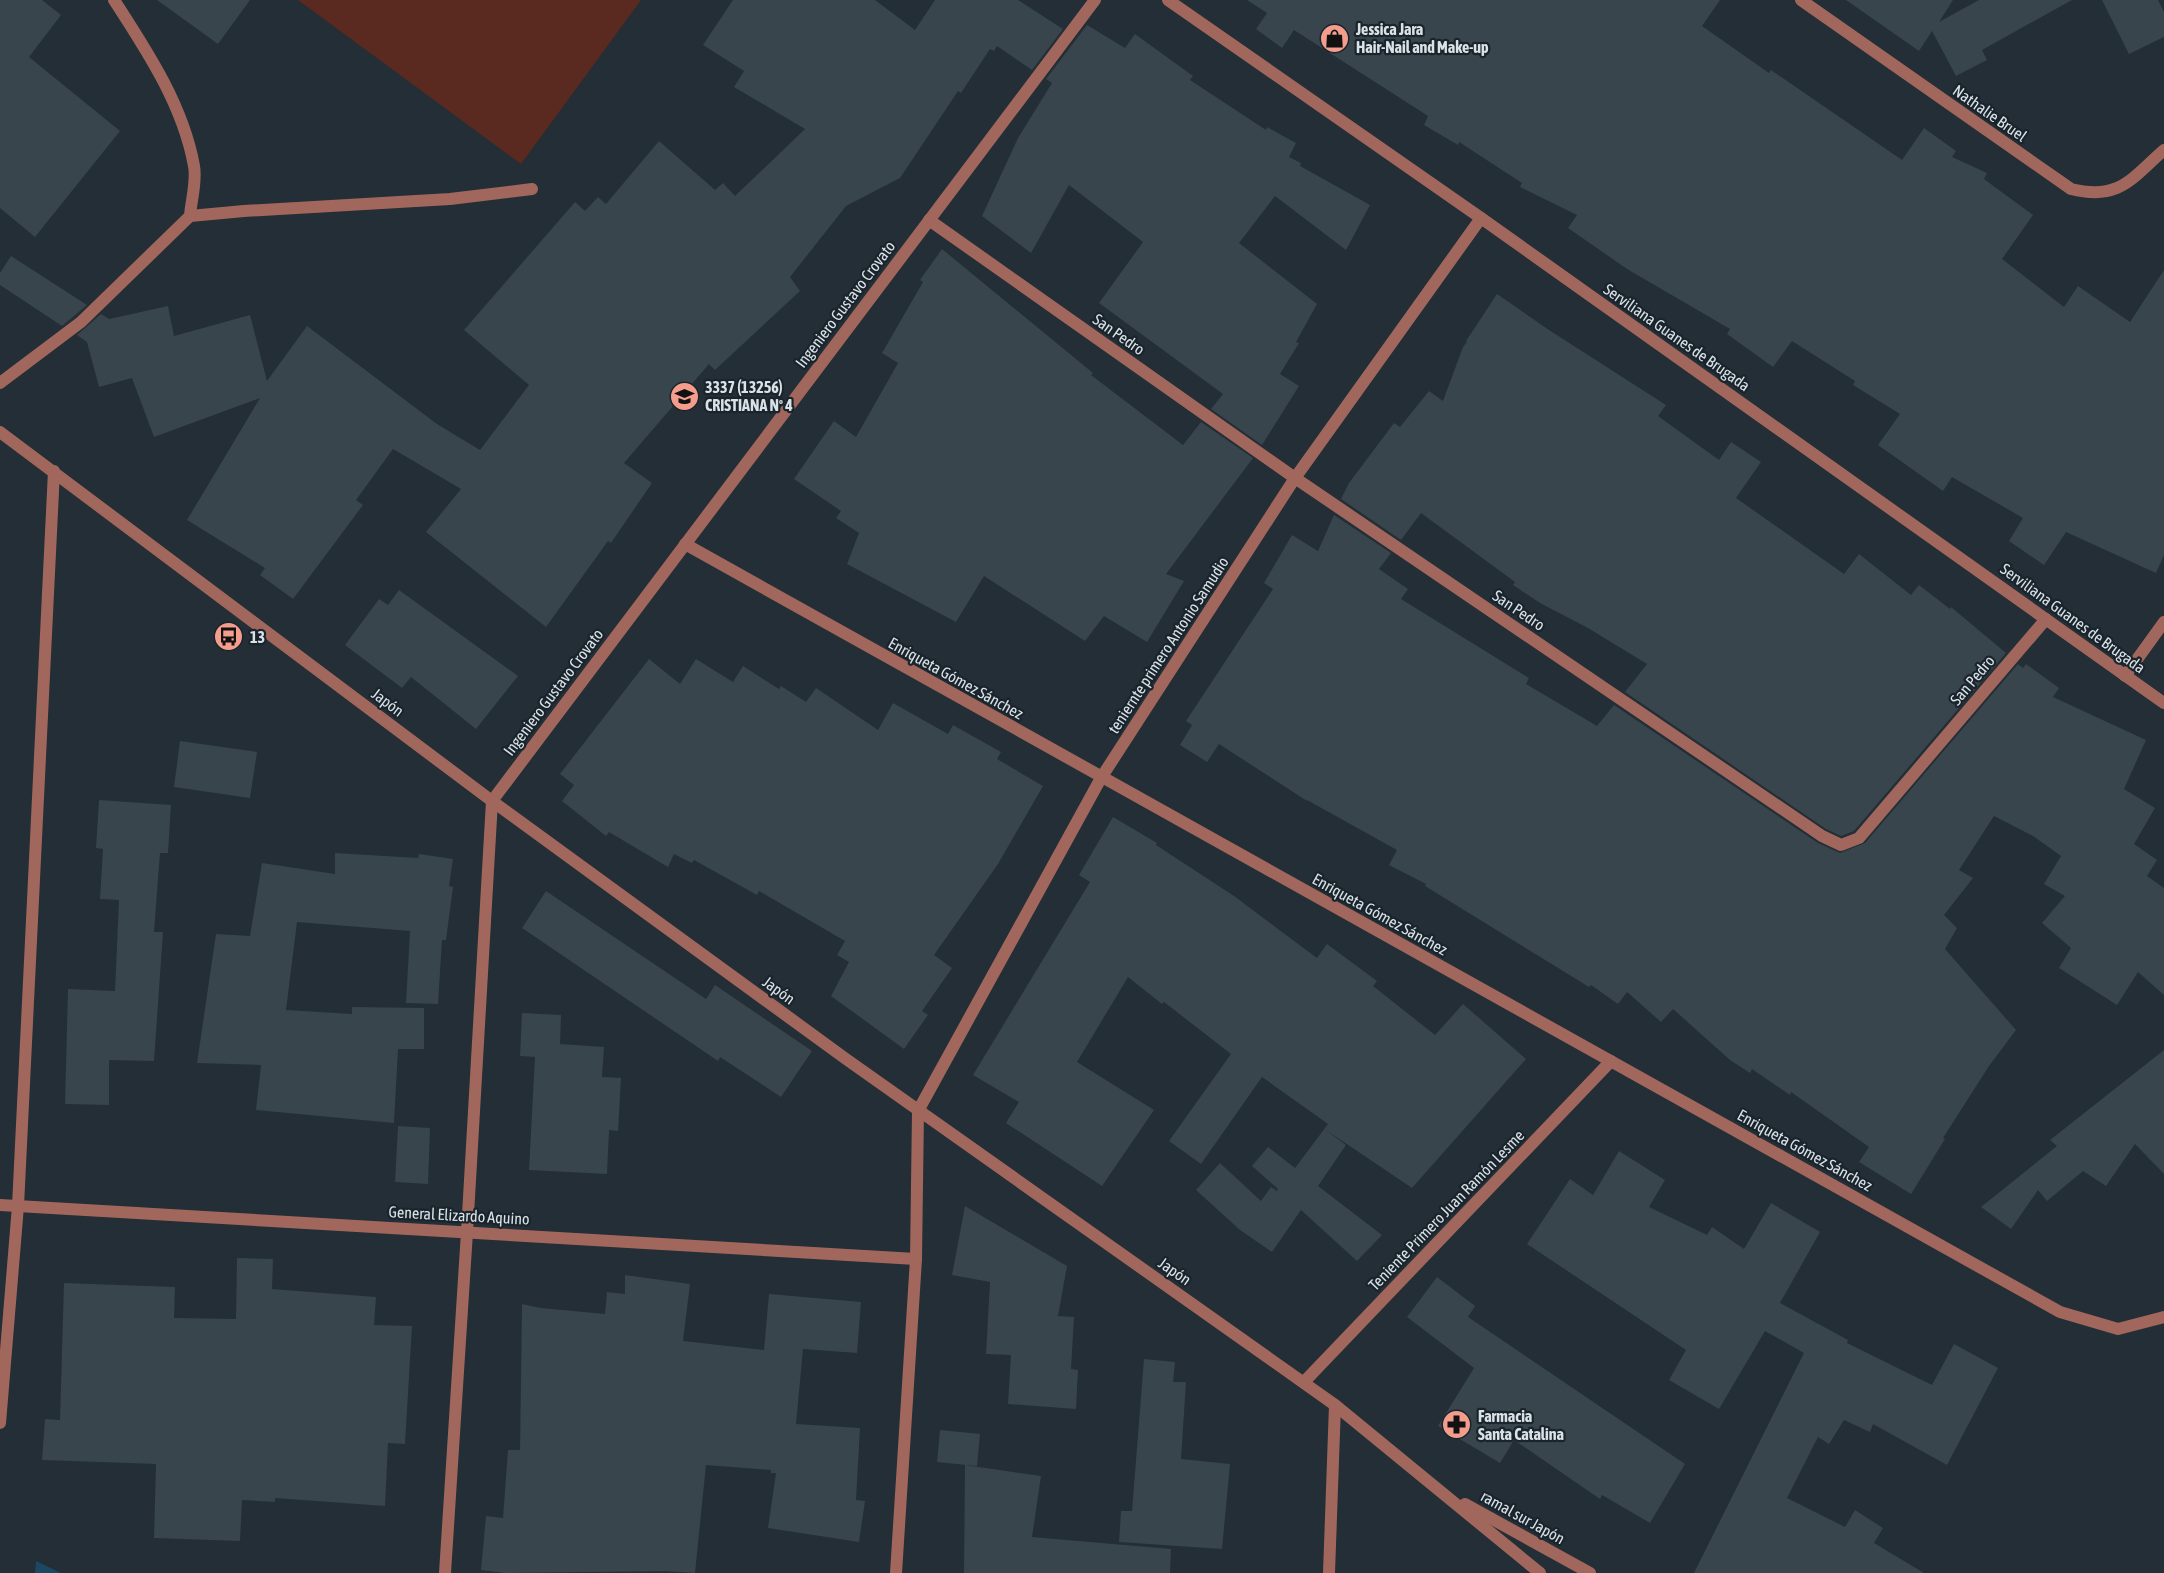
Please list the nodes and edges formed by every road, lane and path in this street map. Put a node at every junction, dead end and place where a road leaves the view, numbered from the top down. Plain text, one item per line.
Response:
1 (114, 0) edge
2 (1095, 0) edge
3 (1168, 0) edge
4 (1801, 0) edge
5 (2164, 150) edge
6 (532, 189) dead end
7 (190, 216) junction
8 (1481, 218) junction
9 (929, 220) junction
10 (0, 383) edge
11 (0, 432) edge
12 (54, 471) junction
13 (1295, 478) junction
14 (685, 544) junction
15 (2046, 619) junction
16 (2164, 622) edge
17 (2125, 675) junction
18 (2164, 703) edge
19 (1101, 778) junction
20 (492, 801) junction
21 (1611, 1061) junction
22 (918, 1111) junction
23 (0, 1205) edge
24 (18, 1206) junction
25 (467, 1232) junction
26 (916, 1259) junction
27 (2164, 1317) edge
28 (1304, 1382) junction
29 (1335, 1405) junction
30 (0, 1423) edge
31 (1440, 1491) junction
32 (445, 1573) edge
33 (896, 1573) edge
34 (1329, 1573) edge
35 (1540, 1573) edge
36 (1590, 1573) edge

1 - 7 street
2 - 9 street, Ingeniero Gustavo Crovato
3 - 8 street, Serviliana Guanes de Brugada
4 - 5 street, Nathalie Bruel
6 - 7 street
7 - 10 street
8 - 13 street, teniernte primero Antonio Samudio
8 - 15 street, Serviliana Guanes de Brugada
9 - 13 street, San Pedro
9 - 14 street, Ingeniero Gustavo Crovato
11 - 12 street, Japón
12 - 20 street, Japón
12 - 24 street
13 - 15 street, San Pedro
13 - 19 street, teniernte primero Antonio Samudio
14 - 19 street, Enriqueta Gómez Sánchez
14 - 20 street, Ingeniero Gustavo Crovato
15 - 17 street, Serviliana Guanes de Brugada
16 - 17 street
17 - 18 street, Serviliana Guanes de Brugada
19 - 21 street, Enriqueta Gómez Sánchez
19 - 22 street, teniernte primero Antonio Samudio
20 - 22 street, Japón
20 - 25 street
21 - 27 street, Enriqueta Gómez Sánchez
21 - 28 street, Teniente Primero Juan Ramón Lesme
22 - 26 street
22 - 28 street, Japón
23 - 24 street, General Elizardo Aquino
24 - 25 street, General Elizardo Aquino
24 - 30 street
25 - 26 street, General Elizardo Aquino
25 - 32 street
26 - 33 street
28 - 29 street, Japón
29 - 31 street, Japón
29 - 34 street
31 - 35 street, Japón
31 - 36 street, ramal sur Japón

